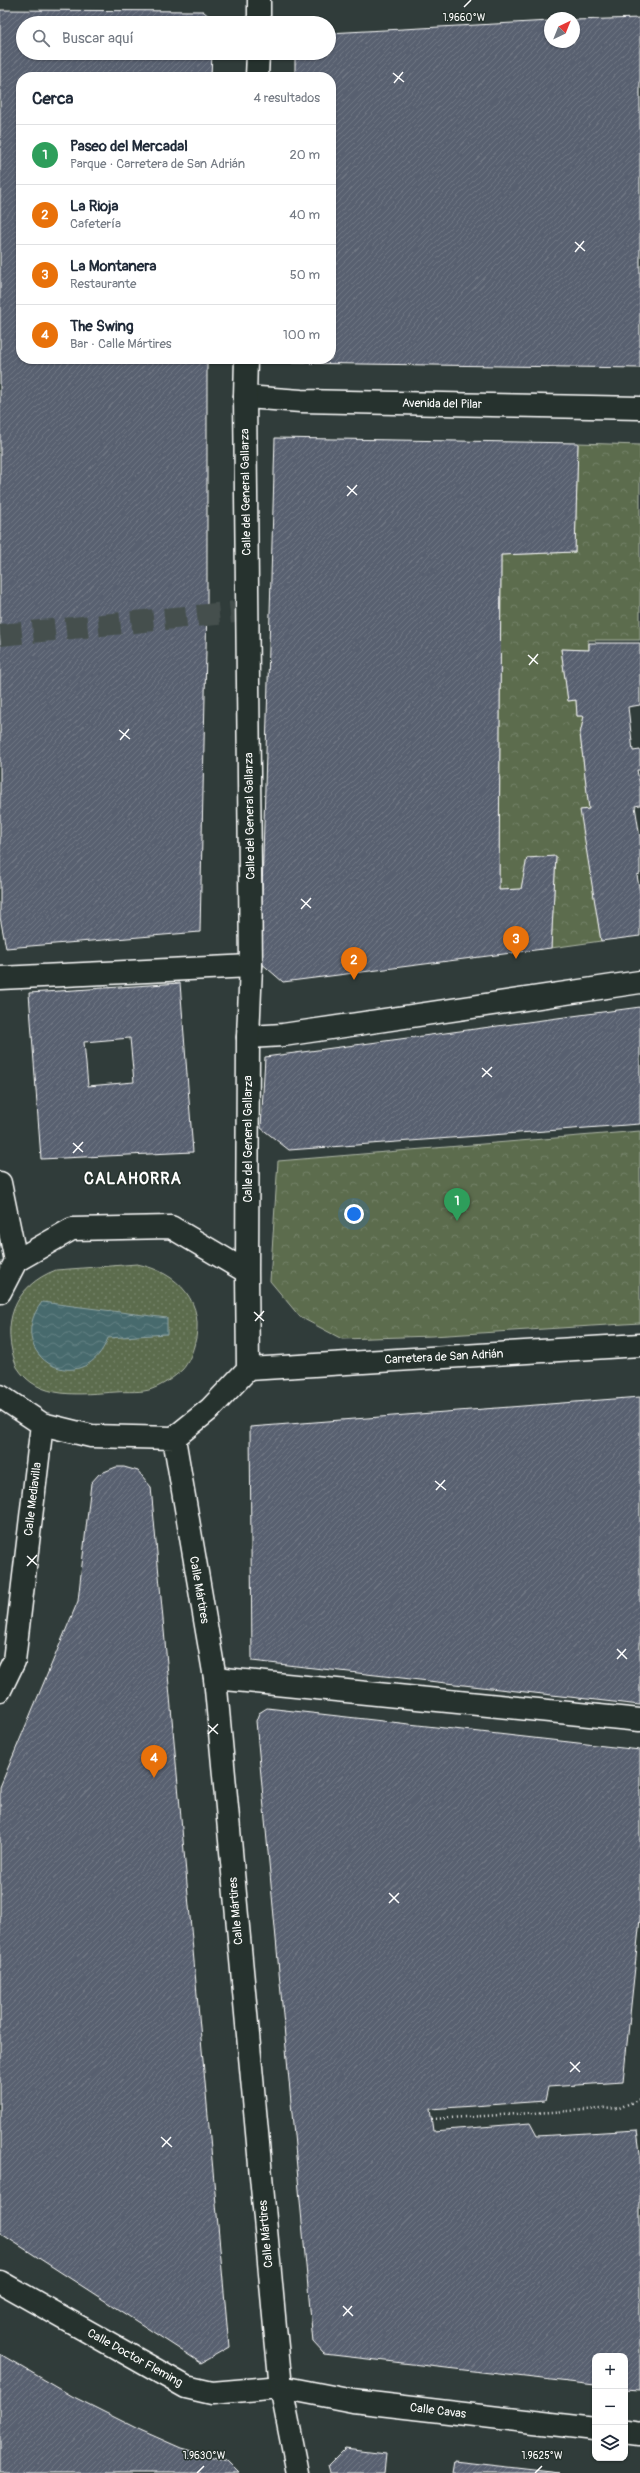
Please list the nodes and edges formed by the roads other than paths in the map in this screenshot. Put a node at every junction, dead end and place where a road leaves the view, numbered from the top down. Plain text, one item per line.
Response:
1 (259, 0) edge
2 (259, 16) edge
3 (258, 60) edge
4 (257, 72) edge
5 (246, 364) edge
6 (245, 397) junction
7 (640, 408) edge
8 (251, 966) junction
9 (0, 978) edge
10 (640, 982) edge
11 (248, 1037) junction
12 (0, 1183) edge
13 (16, 1261) junction
14 (247, 1272) junction
15 (0, 1292) edge
16 (640, 1345) edge
17 (248, 1369) junction
18 (0, 1396) edge
19 (42, 1424) junction
20 (174, 1438) junction
21 (215, 1678) junction
22 (0, 1690) edge
23 (640, 1720) edge
24 (0, 2282) edge
25 (282, 2387) junction
26 (592, 2429) edge
27 (628, 2432) edge
28 (640, 2434) edge
29 (298, 2473) edge

1 - 2 street
3 - 4 street
5 - 6 street, Calle del General Gallarza
6 - 7 street, Avenida del Pilar
6 - 8 street, Calle del General Gallarza
8 - 9 street
8 - 11 street, Calle del General Gallarza
10 - 11 street
11 - 14 street, Calle del General Gallarza
12 - 13 street
13 - 14 street
13 - 15 street
14 - 17 street, Calle del General Gallarza
16 - 17 street, Carretera de San Adrián
17 - 20 street
18 - 19 street
19 - 20 street
19 - 22 street, Calle Mediavilla
20 - 21 street, Calle Mártires
21 - 23 street
21 - 25 street, Calle Mártires
24 - 25 street, Calle Doctor Fleming
25 - 26 street, Calle Cavas
25 - 29 street, Calle Mártires
27 - 28 street

